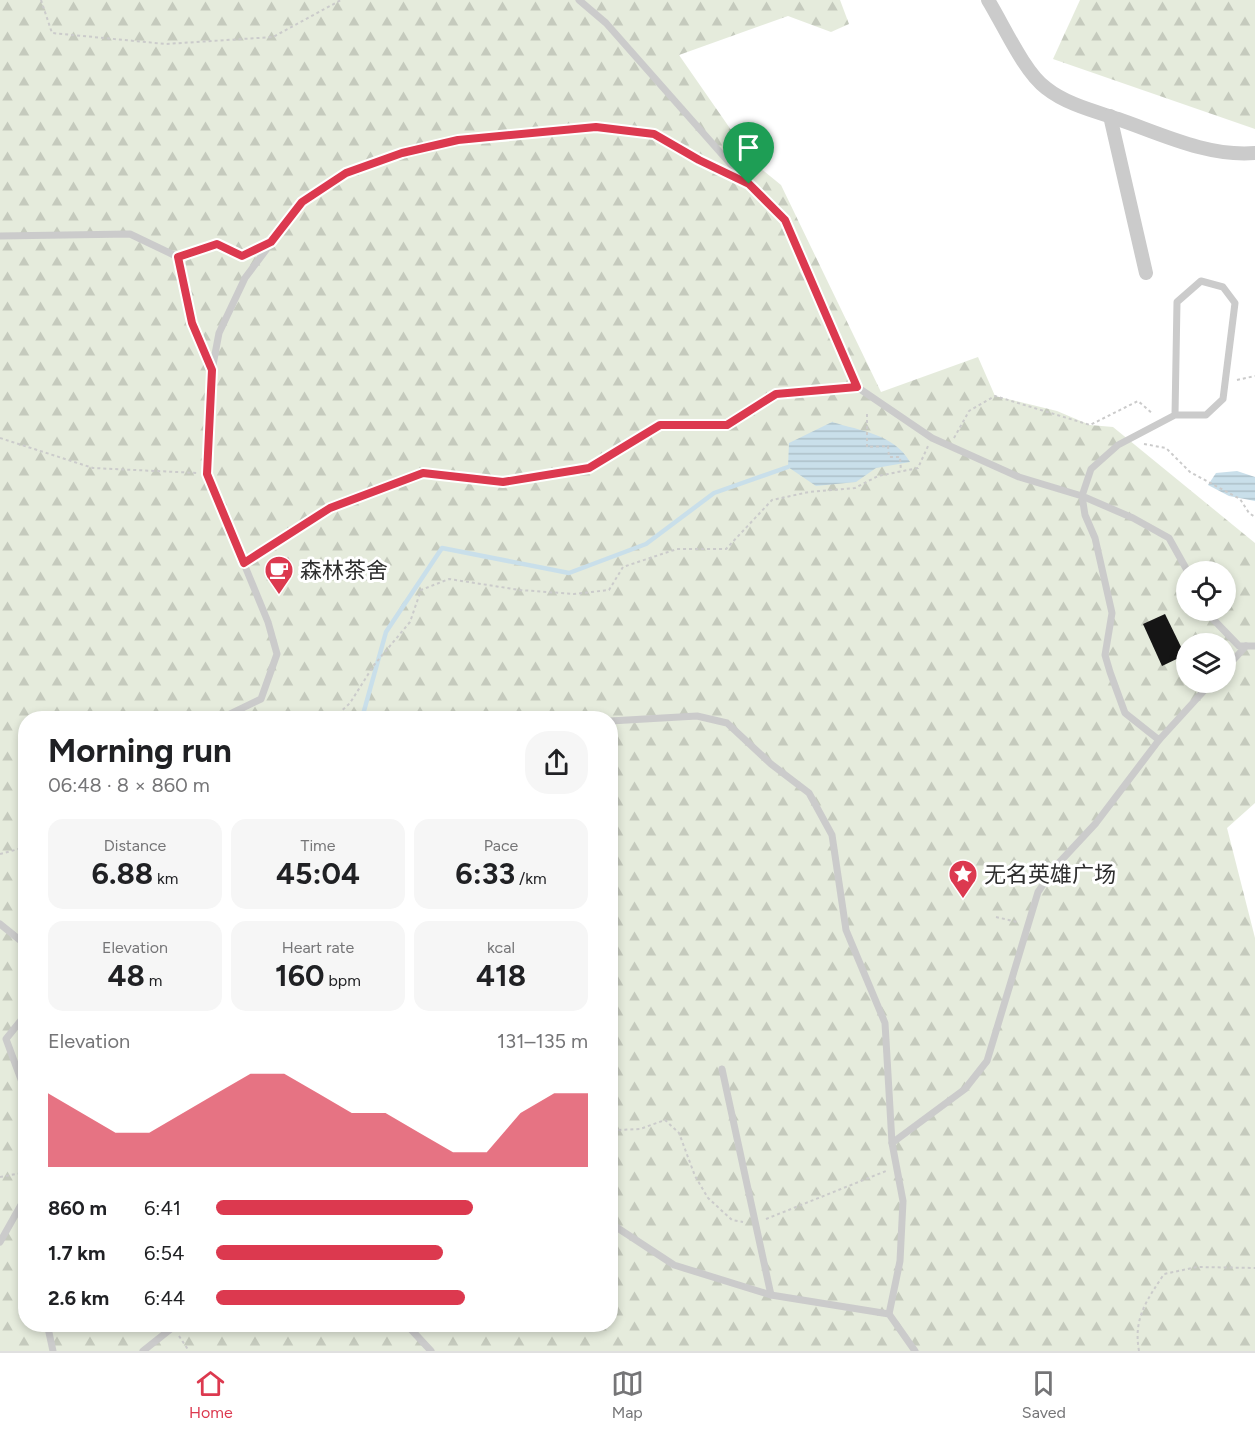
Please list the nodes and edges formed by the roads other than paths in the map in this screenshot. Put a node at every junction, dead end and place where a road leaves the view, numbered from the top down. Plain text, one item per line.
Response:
1 (579, 0) edge
2 (988, 0) edge
3 (1110, 116) junction
4 (1255, 153) edge
5 (749, 184) junction
6 (0, 236) edge
7 (1146, 273) dead end
8 (212, 370) junction
9 (1175, 415) junction
10 (1082, 496) junction
11 (1182, 561) edge
12 (1215, 621) edge
13 (1246, 646) junction
14 (1255, 646) edge
15 (1236, 657) edge
16 (1202, 693) edge
17 (236, 711) edge
18 (618, 721) edge
19 (1159, 740) junction
20 (0, 924) edge
21 (18, 939) edge
22 (18, 1024) edge
23 (722, 1069) dead end
24 (18, 1071) edge
25 (892, 1143) junction
26 (18, 1210) edge
27 (618, 1228) edge
28 (0, 1242) edge
29 (771, 1295) junction
30 (889, 1314) junction
31 (49, 1332) edge
32 (167, 1332) edge
33 (413, 1332) edge
34 (53, 1351) edge
35 (142, 1351) edge
36 (431, 1351) edge
37 (915, 1351) edge

1 - 5 lane
2 - 3 street
3 - 4 street
3 - 7 street
5 - 8 lane
5 - 10 lane
6 - 8 lane
8 - 17 lane
9 - 9 lane
9 - 10 lane
10 - 11 lane
10 - 19 lane
12 - 13 lane
13 - 14 lane
13 - 15 lane
16 - 19 lane
18 - 25 lane
19 - 25 lane
20 - 21 lane
22 - 24 lane
23 - 29 lane
25 - 30 lane
26 - 28 lane
27 - 29 lane
29 - 30 lane
30 - 37 lane
31 - 34 lane
32 - 35 lane
33 - 36 lane

